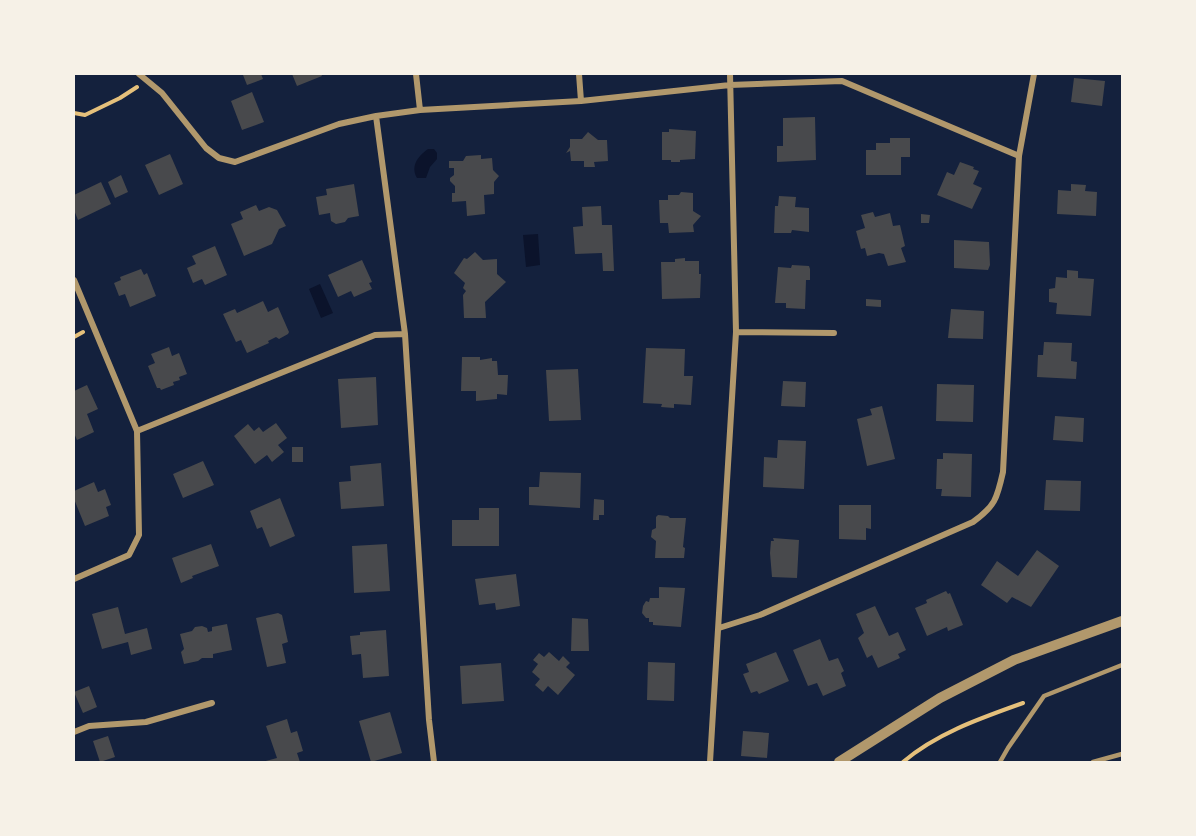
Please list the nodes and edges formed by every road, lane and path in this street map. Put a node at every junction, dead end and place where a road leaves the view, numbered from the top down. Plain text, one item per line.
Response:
1 (139, 74) edge
2 (416, 74) edge
3 (579, 74) edge
4 (730, 74) edge
5 (1034, 74) edge
6 (147, 80) junction
7 (730, 85) junction
8 (581, 101) junction
9 (420, 110) junction
10 (74, 113) edge
11 (376, 116) junction
12 (1019, 156) junction
13 (74, 280) edge
14 (736, 332) junction
15 (834, 333) dead end
16 (405, 334) junction
17 (137, 431) junction
18 (74, 579) edge
19 (1122, 621) edge
20 (720, 628) junction
21 (1122, 665) edge
22 (1044, 696) junction
23 (212, 703) dead end
24 (74, 732) edge
25 (1122, 754) edge
26 (434, 762) edge
27 (710, 762) edge
28 (839, 762) edge
29 (903, 762) edge
30 (1000, 762) edge
31 (1093, 762) edge

1 - 6 street
2 - 9 street
3 - 8 street
4 - 7 street
5 - 12 street
6 - 10 path
6 - 11 street
7 - 8 street
7 - 12 street
7 - 14 street
8 - 9 street
9 - 11 street
11 - 16 street
12 - 20 street
13 - 17 street
14 - 15 street
14 - 20 street
16 - 17 street
16 - 26 street
17 - 18 street
19 - 28 street
20 - 27 street
21 - 22 lane
22 - 29 path
22 - 30 lane
23 - 24 street
25 - 31 lane

